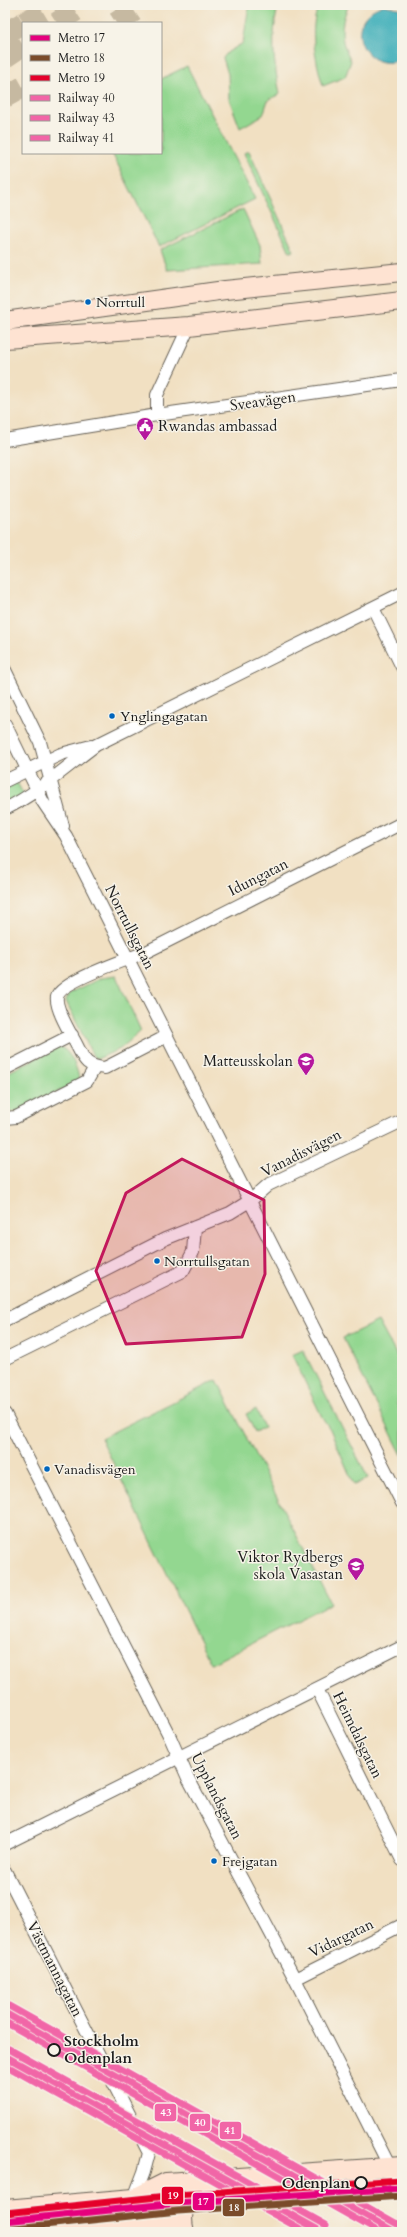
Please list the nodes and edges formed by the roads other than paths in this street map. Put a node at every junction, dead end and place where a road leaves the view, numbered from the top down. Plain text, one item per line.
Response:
1 (402, 272) edge
2 (402, 301) edge
3 (5, 321) edge
4 (189, 326) junction
5 (5, 339) edge
6 (402, 380) edge
7 (157, 415) junction
8 (5, 440) edge
9 (402, 593) edge
10 (373, 608) junction
11 (402, 667) edge
12 (5, 670) edge
13 (5, 724) edge
14 (96, 745) junction
15 (46, 762) junction
16 (28, 770) junction
17 (50, 779) junction
18 (5, 781) edge
19 (38, 790) junction
20 (5, 809) edge
21 (402, 823) edge
22 (66, 836) junction
23 (128, 959) junction
24 (72, 1035) junction
25 (167, 1036) junction
26 (95, 1067) junction
27 (5, 1069) edge
28 (5, 1118) edge
29 (402, 1121) edge
30 (251, 1200) junction
31 (195, 1227) junction
32 (5, 1320) edge
33 (5, 1359) edge
34 (5, 1414) edge
35 (402, 1503) edge
36 (402, 1646) edge
37 (317, 1689) junction
38 (178, 1756) junction
39 (5, 1844) edge
40 (402, 1860) edge
41 (5, 1871) edge
42 (402, 1926) edge
43 (295, 1979) junction
44 (396, 2167) edge
45 (282, 2175) junction
46 (402, 2192) edge
47 (134, 2198) junction
48 (5, 2209) edge
49 (5, 2231) edge
50 (185, 2231) edge

1 - 3 main road
2 - 4 main road
4 - 5 main road
4 - 7 street
6 - 7 street, Sveavägen
7 - 8 street, Sveavägen
9 - 10 street
10 - 11 street
10 - 14 street
12 - 15 street, Norrtullsgatan
13 - 16 street, Norrtullsgatan
14 - 15 street
14 - 17 street
15 - 16 street
15 - 17 street, Norrtullsgatan
16 - 18 street
16 - 19 street, Norrtullsgatan
17 - 19 street
17 - 22 street, Norrtullsgatan
19 - 20 street
19 - 22 street, Norrtullsgatan
21 - 23 street, Idungatan
22 - 23 street, Norrtullsgatan
23 - 24 street, Idungatan
23 - 25 street, Norrtullsgatan
24 - 26 street
24 - 27 street
25 - 26 street
25 - 30 street, Norrtullsgatan
26 - 28 street
29 - 30 street, Vanadisvägen
30 - 31 street, Vanadisvägen
30 - 35 street, Norrtullsgatan
31 - 32 street, Vanadisvägen
31 - 33 street
34 - 38 street, Upplandsgatan
36 - 37 street
37 - 38 street
37 - 40 street, Heimdalsgatan
38 - 39 street
38 - 43 street, Upplandsgatan
41 - 47 street, Västmannagatan
42 - 43 street, Vidargatan
43 - 44 street, Upplandsgatan
44 - 45 main road
44 - 46 street, Upplandsgatan
45 - 47 main road
45 - 50 main road
47 - 48 main road
49 - 50 main road

